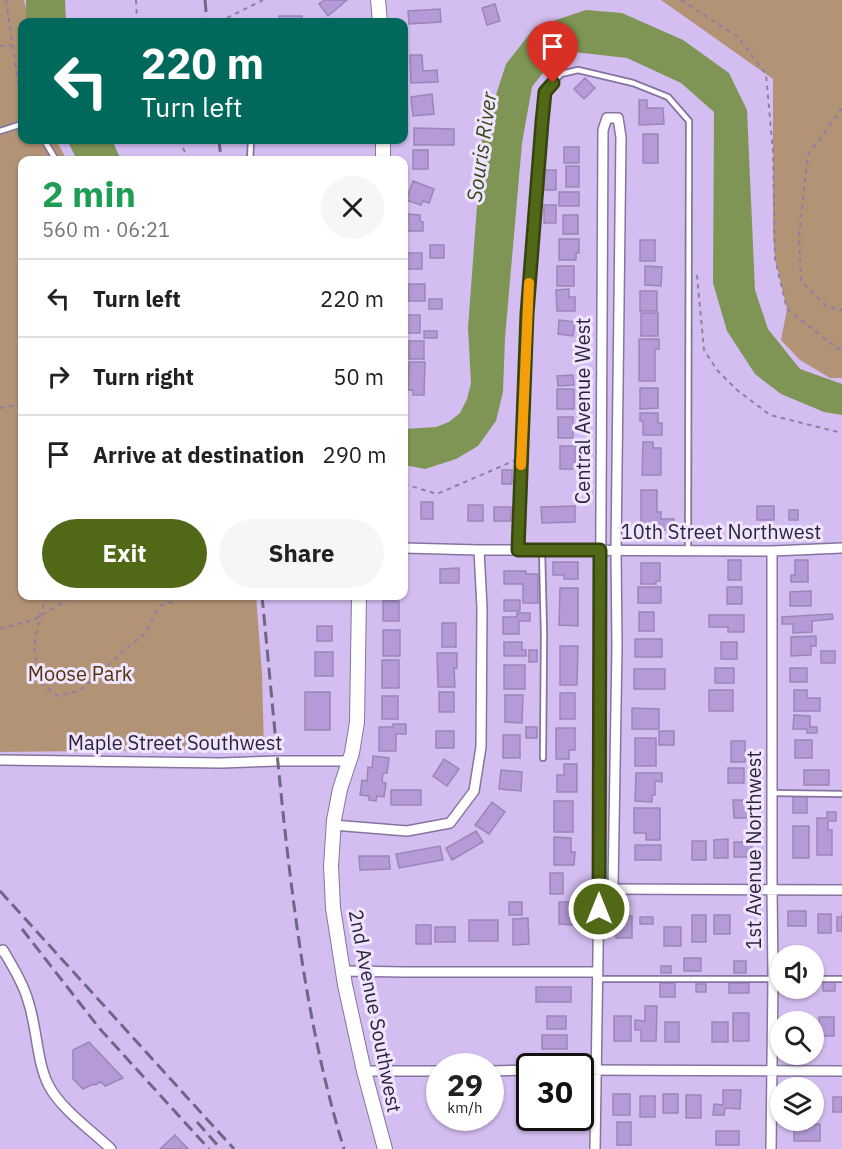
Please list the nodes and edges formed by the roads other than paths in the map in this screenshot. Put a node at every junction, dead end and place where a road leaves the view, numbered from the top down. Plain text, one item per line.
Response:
1 (378, 0) edge
2 (380, 18) edge
3 (18, 125) edge
4 (0, 131) edge
5 (408, 548) edge
6 (842, 548) edge
7 (479, 550) junction
8 (518, 550) junction
9 (542, 550) junction
10 (600, 550) junction
11 (616, 551) junction
12 (688, 551) junction
13 (772, 551) junction
14 (359, 600) edge
15 (543, 758) dead end
16 (0, 760) edge
17 (350, 761) junction
18 (772, 793) junction
19 (842, 794) edge
20 (333, 825) junction
21 (599, 889) junction
22 (613, 889) junction
23 (772, 889) junction
24 (842, 890) edge
25 (775, 945) edge
26 (1, 948) edge
27 (343, 971) junction
28 (598, 975) junction
29 (770, 979) edge
30 (824, 979) edge
31 (842, 979) edge
32 (776, 999) edge
33 (596, 1070) junction
34 (771, 1070) junction
35 (364, 1071) junction
36 (426, 1071) edge
37 (842, 1071) edge
38 (111, 1149) edge
39 (385, 1149) edge
40 (595, 1149) edge
41 (771, 1149) edge

1 - 2 street
3 - 4 lane
5 - 7 street, 10th Street Northwest
6 - 13 street, 10th Street Northwest
7 - 8 street, 10th Street Northwest
7 - 20 street
8 - 9 street, 10th Street Northwest
8 - 12 lane
9 - 10 street, 10th Street Northwest
9 - 15 lane
10 - 11 street, 10th Street Northwest
10 - 11 street, Central Avenue West
10 - 21 street, Central Avenue West
11 - 12 street, 10th Street Northwest
11 - 22 street
12 - 13 street, 10th Street Northwest
13 - 18 street, 1st Avenue Northwest
14 - 17 street, 2nd Avenue Southwest
16 - 17 street, Maple Street Southwest
17 - 20 street, 2nd Avenue Southwest
18 - 19 lane
18 - 23 street, 1st Avenue Northwest
20 - 27 street, 2nd Avenue Southwest
21 - 22 street
21 - 28 street, Central Avenue West
22 - 23 street
23 - 24 street
23 - 25 street, 1st Avenue Northwest
26 - 38 street
27 - 28 street
27 - 35 street, 2nd Avenue Southwest
28 - 29 lane
28 - 33 street, Central Avenue West
30 - 31 lane
32 - 34 street, 1st Avenue Northwest
33 - 34 street
33 - 40 street, Central Avenue West
34 - 37 street
34 - 41 street, 1st Avenue Northwest
35 - 36 street
35 - 39 street, 2nd Avenue Southwest

